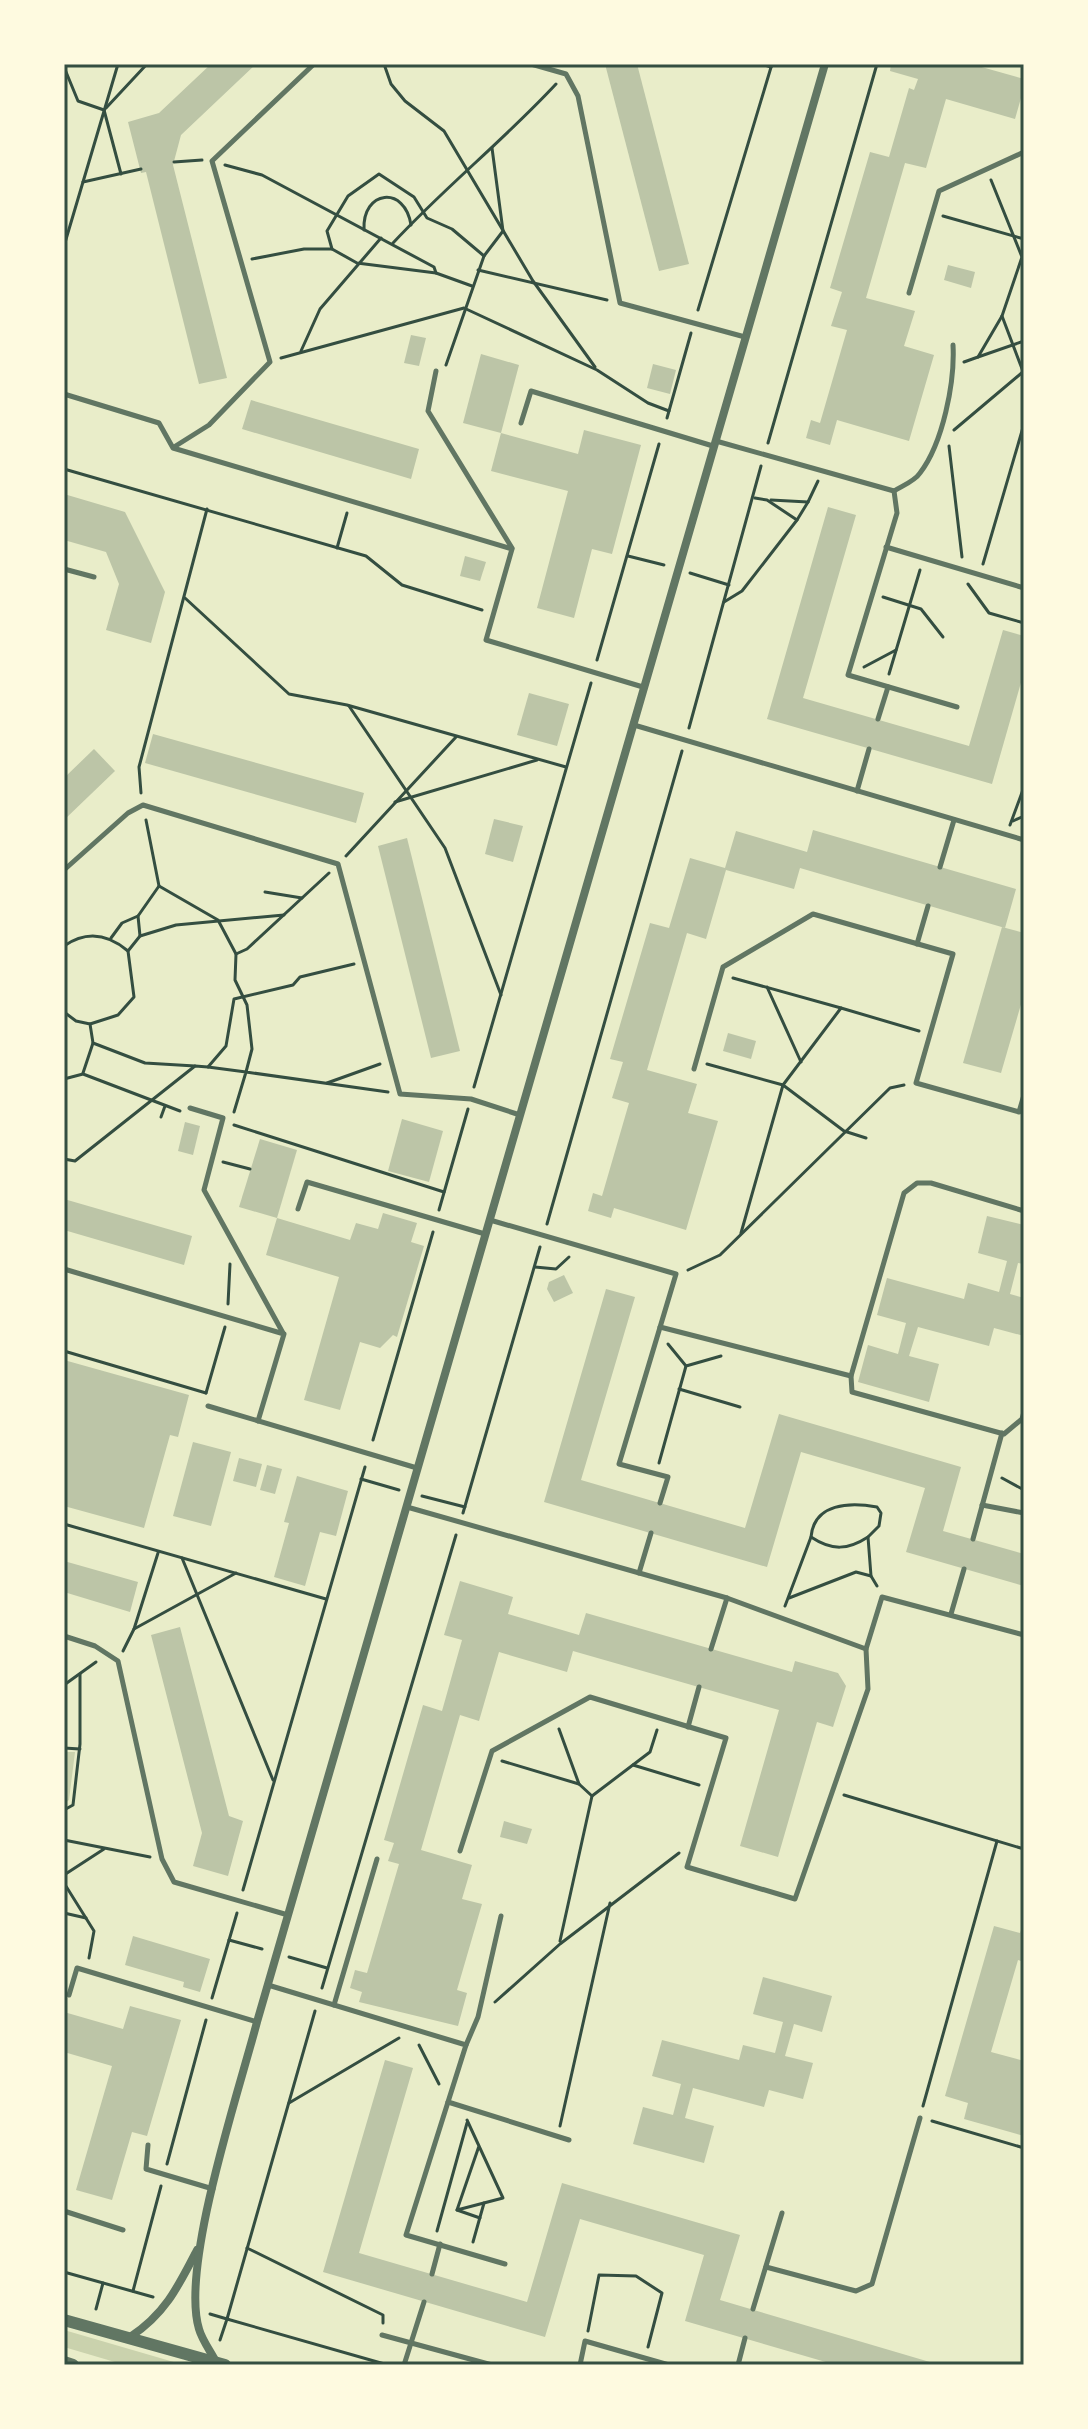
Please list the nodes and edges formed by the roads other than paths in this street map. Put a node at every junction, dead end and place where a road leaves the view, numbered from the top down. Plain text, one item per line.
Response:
1 (314, 64) edge
2 (531, 64) edge
3 (825, 64) edge
4 (1024, 152) edge
5 (909, 293) dead end
6 (745, 337) junction
7 (953, 345) dead end
8 (436, 371) road end
9 (64, 394) edge
10 (521, 423) dead end
11 (714, 444) junction
12 (173, 448) junction
13 (894, 491) junction
14 (886, 547) junction
15 (512, 549) junction
16 (64, 569) edge
17 (94, 577) dead end
18 (1024, 588) edge
19 (886, 686) junction
20 (643, 687) junction
21 (957, 707) dead end
22 (878, 719) dead end
23 (633, 725) junction
24 (869, 749) dead end
25 (857, 791) junction
26 (954, 820) junction
27 (1024, 840) edge
28 (940, 867) dead end
29 (64, 870) edge
30 (928, 906) dead end
31 (917, 944) junction
32 (694, 1069) dead end
33 (1024, 1095) edge
34 (190, 1108) road end
35 (520, 1115) junction
36 (298, 1209) dead end
37 (1024, 1211) edge
38 (489, 1220) junction
39 (485, 1234) junction
40 (64, 1269) edge
41 (660, 1330) junction
42 (284, 1334) junction
43 (851, 1376) junction
44 (208, 1406) dead end
45 (1024, 1412) edge
46 (258, 1421) junction
47 (1002, 1433) junction
48 (417, 1468) junction
49 (660, 1503) dead end
50 (982, 1505) junction
51 (406, 1507) junction
52 (1024, 1513) edge
53 (651, 1533) dead end
54 (973, 1539) dead end
55 (964, 1569) dead end
56 (639, 1573) junction
57 (727, 1598) junction
58 (951, 1614) junction
59 (1024, 1635) edge
60 (64, 1636) edge
61 (711, 1649) dead end
62 (866, 1649) junction
63 (699, 1687) dead end
64 (688, 1727) junction
65 (460, 1851) dead end
66 (377, 1859) dead end
67 (288, 1915) junction
68 (501, 1916) dead end
69 (267, 1985) junction
70 (69, 1995) dead end
71 (334, 2005) junction
72 (257, 2022) junction
73 (466, 2045) junction
74 (448, 2102) junction
75 (920, 2118) road end
76 (569, 2140) dead end
77 (148, 2145) dead end
78 (214, 2189) junction
79 (64, 2211) edge
80 (782, 2213) dead end
81 (123, 2230) dead end
82 (437, 2243) junction
83 (199, 2246) junction
84 (505, 2264) dead end
85 (766, 2267) junction
86 (432, 2274) dead end
87 (424, 2302) dead end
88 (753, 2309) dead end
89 (64, 2320) edge
90 (382, 2335) road end
91 (130, 2337) junction
92 (745, 2338) dead end
93 (411, 2343) junction
94 (64, 2362) edge
95 (644, 2362) edge
96 (220, 2364) edge
97 (73, 2365) edge
98 (404, 2365) edge
99 (492, 2365) edge
100 (580, 2365) edge
101 (669, 2365) edge
102 (738, 2365) edge

1 - 12 lane
2 - 6 lane
3 - 6 street
4 - 5 lane
6 - 11 street
7 - 13 lane
8 - 15 lane
9 - 12 lane
10 - 11 lane
11 - 13 lane
11 - 20 street
12 - 15 lane
13 - 14 lane
14 - 18 lane
14 - 19 lane
15 - 20 lane
16 - 17 lane
19 - 21 lane
19 - 22 lane
20 - 23 street
23 - 25 lane
23 - 35 street
24 - 25 lane
25 - 26 lane
26 - 27 lane
26 - 28 lane
29 - 35 lane
30 - 31 lane
31 - 32 lane
31 - 33 lane
34 - 42 lane
35 - 38 street
36 - 39 lane
37 - 43 lane
38 - 39 street
38 - 41 lane
39 - 48 street
40 - 42 lane
41 - 43 lane
41 - 49 lane
42 - 46 lane
43 - 47 lane
44 - 46 lane
45 - 47 lane
46 - 48 lane
47 - 50 lane
48 - 51 street
50 - 52 lane
50 - 54 lane
51 - 56 lane
51 - 67 street
53 - 56 lane
55 - 58 lane
56 - 57 lane
57 - 61 lane
57 - 62 lane
58 - 59 lane
58 - 62 lane
60 - 67 lane
62 - 64 lane
63 - 64 lane
64 - 65 lane
66 - 71 lane
67 - 69 street
68 - 73 lane
69 - 71 lane
69 - 72 street
70 - 72 lane
71 - 73 lane
72 - 78 street
73 - 74 lane
74 - 76 lane
74 - 82 lane
75 - 85 lane
77 - 78 lane
78 - 83 street
79 - 81 lane
80 - 85 lane
82 - 84 lane
82 - 86 lane
83 - 91 street
83 - 96 street
85 - 88 lane
87 - 93 lane
89 - 91 street
90 - 93 lane
91 - 96 street
92 - 102 lane
93 - 98 lane
93 - 99 lane
94 - 97 street
95 - 100 lane
95 - 101 lane

